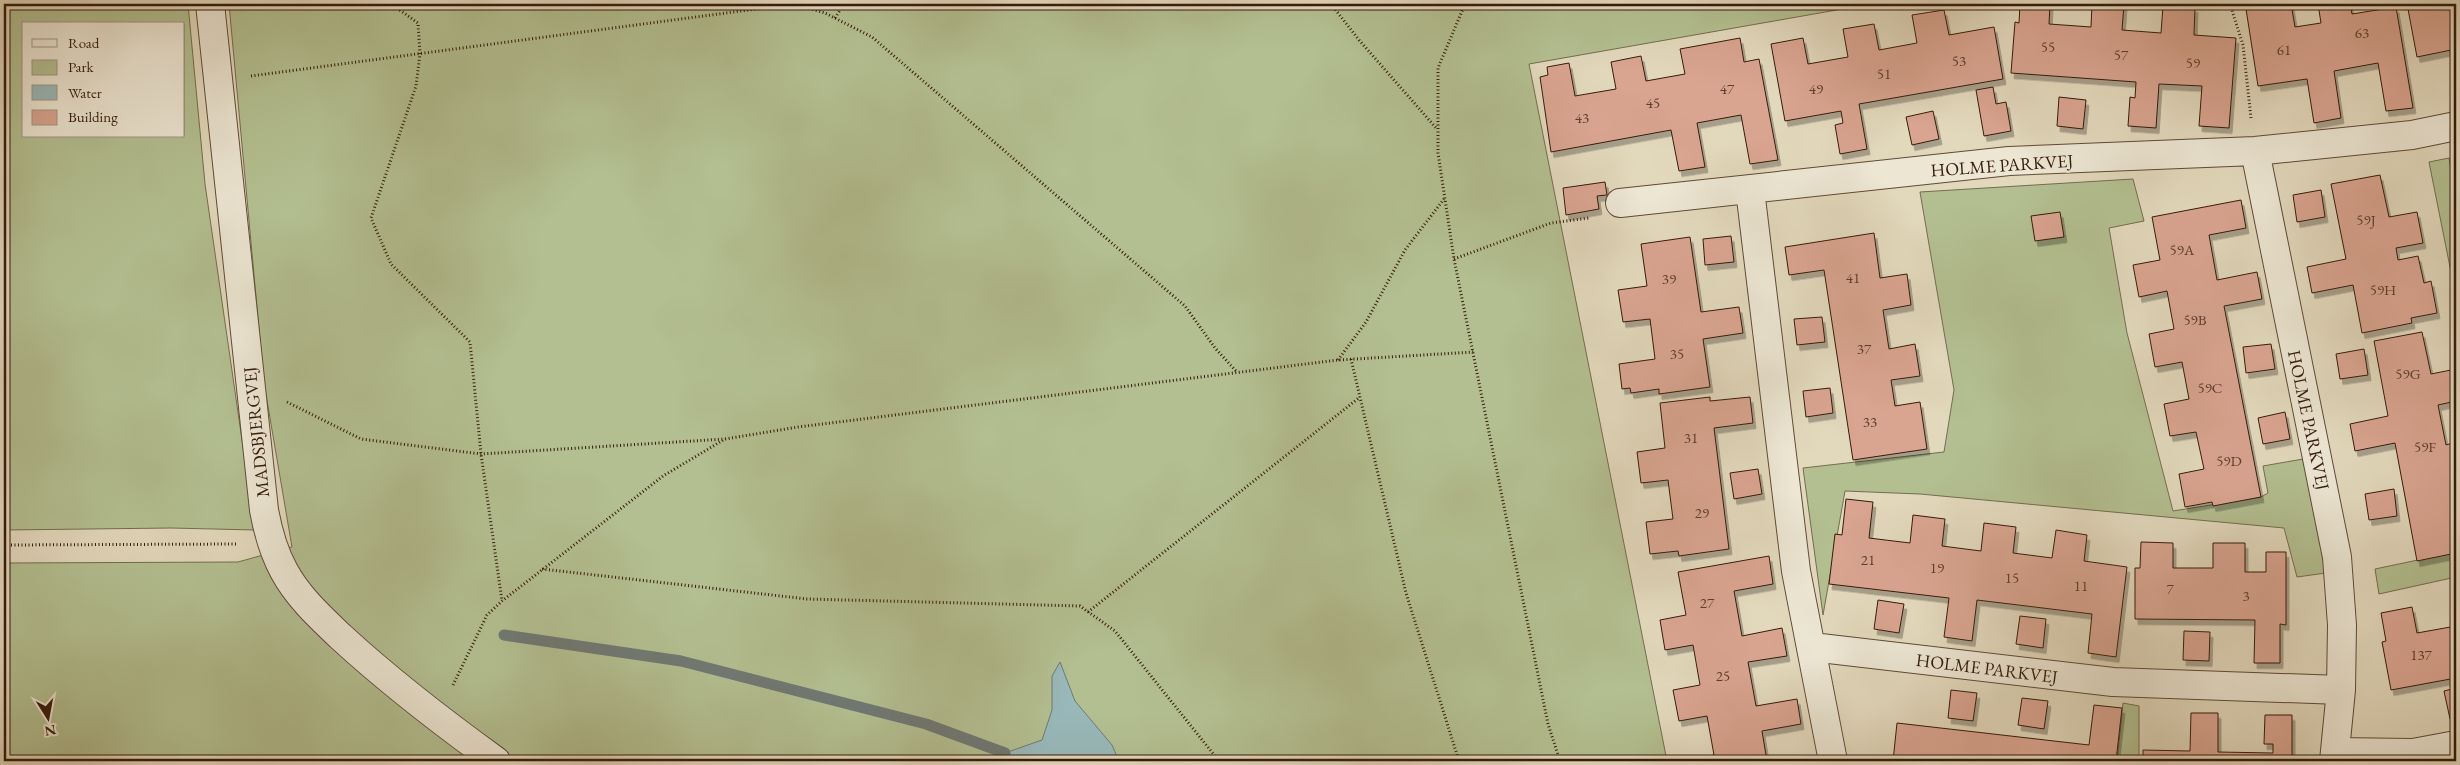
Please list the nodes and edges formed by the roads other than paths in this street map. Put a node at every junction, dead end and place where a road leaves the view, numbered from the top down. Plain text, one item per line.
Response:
1 (210, 4) edge
2 (2456, 126) edge
3 (2254, 151) junction
4 (1750, 190) junction
5 (1620, 203) road end
6 (1812, 648) junction
7 (2341, 690) junction
8 (2456, 745) edge
9 (2335, 757) edge
10 (496, 761) edge
11 (1833, 761) edge

1 - 10 street, MADSBJERGVEJ
2 - 3 street, HOLME PARKVEJ
3 - 4 street, HOLME PARKVEJ
3 - 7 street, HOLME PARKVEJ
4 - 5 street, HOLME PARKVEJ
4 - 6 street
6 - 7 street, HOLME PARKVEJ
6 - 11 street
7 - 9 street, HOLME PARKVEJ
8 - 9 street, HOLME PARKVEJ

